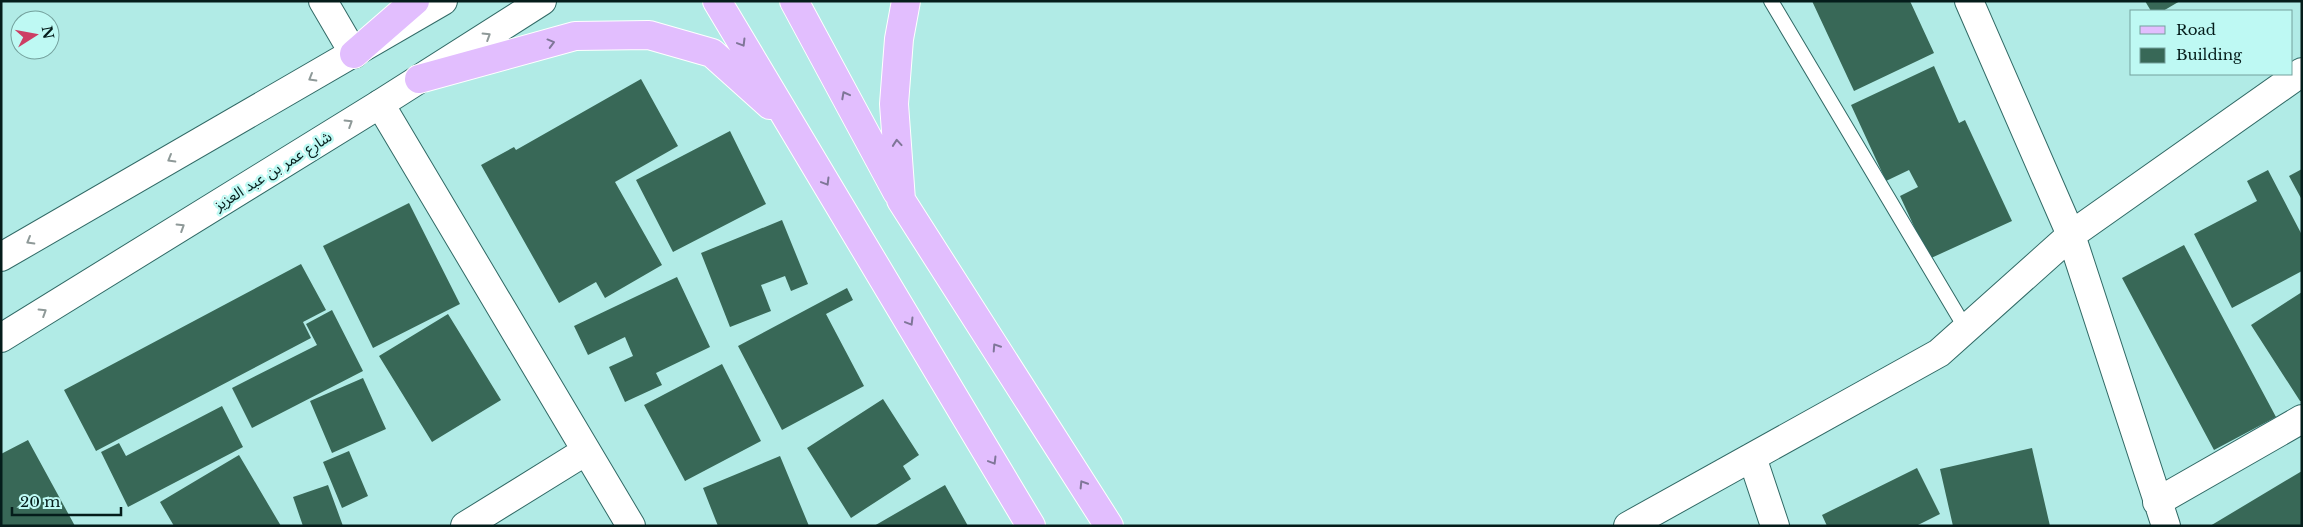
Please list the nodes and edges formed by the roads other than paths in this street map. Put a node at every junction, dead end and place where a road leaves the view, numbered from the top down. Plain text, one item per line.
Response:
1 (323, 1) edge
2 (415, 1) edge
3 (443, 1) edge
4 (542, 1) edge
5 (717, 1) edge
6 (794, 1) edge
7 (906, 1) edge
8 (1771, 1) edge
9 (1969, 1) edge
10 (354, 54) junction
11 (2302, 72) edge
12 (419, 79) junction
13 (380, 104) junction
14 (791, 123) junction
15 (901, 200) junction
16 (2071, 234) junction
17 (1, 257) edge
18 (1966, 329) junction
19 (1, 338) edge
20 (2302, 419) edge
21 (586, 451) junction
22 (1752, 457) junction
23 (2162, 514) edge
24 (465, 526) edge
25 (631, 526) edge
26 (1031, 526) edge
27 (1109, 526) edge
28 (1628, 526) edge
29 (1774, 526) edge

1 - 10 street
2 - 10 main road
3 - 10 street
12 -> 4 street, شارع عمر بن عبد العزيز
5 -> 14 main road
15 -> 6 main road
15 -> 7 main road
8 - 18 lane
9 - 16 street
10 -> 17 street
11 - 16 street
12 - 13 street, شارع عمر بن عبد العزيز
12 -> 14 main road
19 -> 13 street, شارع عمر بن عبد العزيز
13 - 21 street
14 -> 26 main road
27 -> 15 main road
16 - 18 street
16 - 23 street
18 - 22 street
20 - 23 street
21 - 24 street
21 - 25 street
22 - 28 street
22 - 29 street

